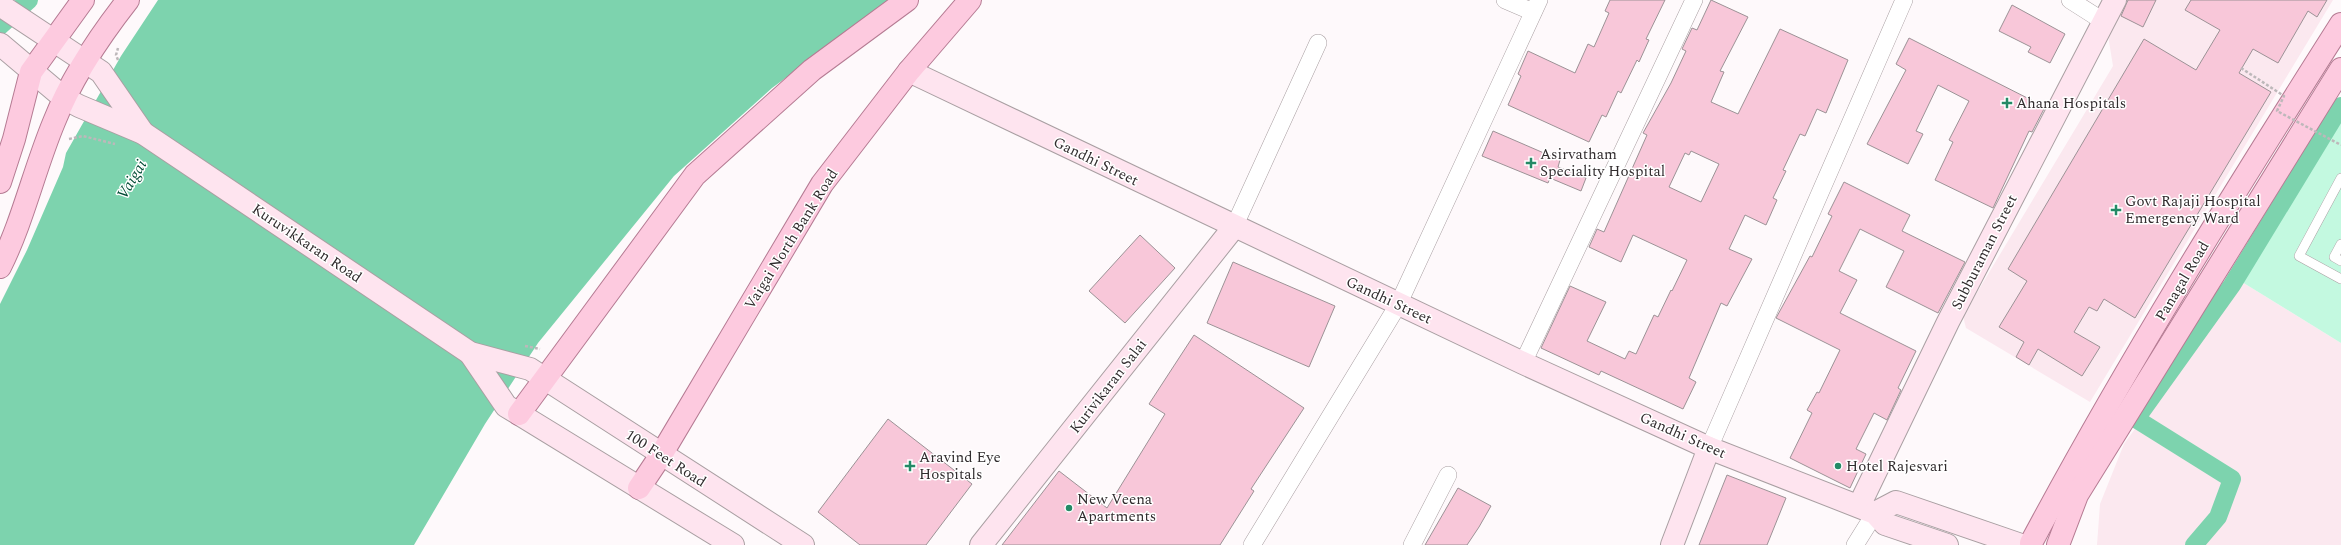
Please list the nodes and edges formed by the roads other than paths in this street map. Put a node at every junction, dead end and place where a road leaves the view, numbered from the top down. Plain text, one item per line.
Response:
1 (83, 0) edge
2 (128, 0) edge
3 (907, 0) edge
4 (970, 0) edge
5 (1505, 0) edge
6 (1694, 0) edge
7 (1904, 0) edge
8 (2070, 0) edge
9 (2115, 0) edge
10 (0, 5) edge
11 (1536, 6) edge
12 (2103, 21) junction
13 (2341, 24) edge
14 (54, 39) junction
15 (1318, 43) dead end
16 (0, 44) edge
17 (102, 65) junction
18 (2341, 70) edge
19 (909, 71) junction
20 (31, 72) junction
21 (72, 102) junction
22 (143, 133) junction
23 (2341, 178) edge
24 (0, 182) edge
25 (1234, 227) junction
26 (2341, 244) edge
27 (2341, 260) edge
28 (0, 267) edge
29 (2341, 279) edge
30 (1398, 305) junction
31 (470, 353) junction
32 (1522, 363) junction
33 (537, 374) junction
34 (513, 410) junction
35 (1709, 448) junction
36 (661, 455) junction
37 (1448, 475) dead end
38 (639, 488) junction
39 (1867, 509) junction
40 (733, 545) edge
41 (803, 545) edge
42 (981, 545) edge
43 (1252, 545) edge
44 (1412, 545) edge
45 (1672, 545) edge
46 (1855, 545) edge
47 (1947, 545) edge
48 (2033, 545) edge
49 (2058, 545) edge

1 - 14 main road
2 - 17 main road
3 - 33 main road
4 - 19 main road, Vaigai North Bank Road
5 - 11 street
6 - 32 street
7 - 35 street
8 - 12 street
9 - 12 street, Subburaman Street
10 - 14 street, Kuruvikkaran Road
11 - 30 street
12 - 39 street, Subburaman Street
13 - 48 main road, Panagal Road
14 - 17 street, Kuruvikkaran Road
14 - 20 main road
15 - 25 street
16 - 20 street, Kuruvikkaran Road
17 - 21 main road
17 - 22 street, Kuruvikkaran Road
18 - 49 main road, Panagal Road
19 - 25 street, Gandhi Street
19 - 36 main road, Vaigai North Bank Road
20 - 21 street, Kuruvikkaran Road
20 - 24 main road
21 - 22 street, Kuruvikkaran Road
21 - 28 main road
22 - 31 street, Kuruvikkaran Road
23 - 29 lane
25 - 30 street, Gandhi Street
25 - 42 street, Kurivikaran Salai
26 - 27 lane
30 - 32 street, Gandhi Street
30 - 43 street
31 - 33 street, Kuruvikkaran Road
31 - 34 street, Kuruvikkaran Road
32 - 35 street, Gandhi Street
33 - 34 main road
33 - 36 street, 100 Feet Road
34 - 38 street
35 - 39 street, Gandhi Street
35 - 45 street
36 - 38 main road, Vaigai North Bank Road
36 - 41 street, 100 Feet Road
37 - 44 street
38 - 40 street
39 - 46 street
39 - 47 street, Gandhi Street
39 - 48 street

